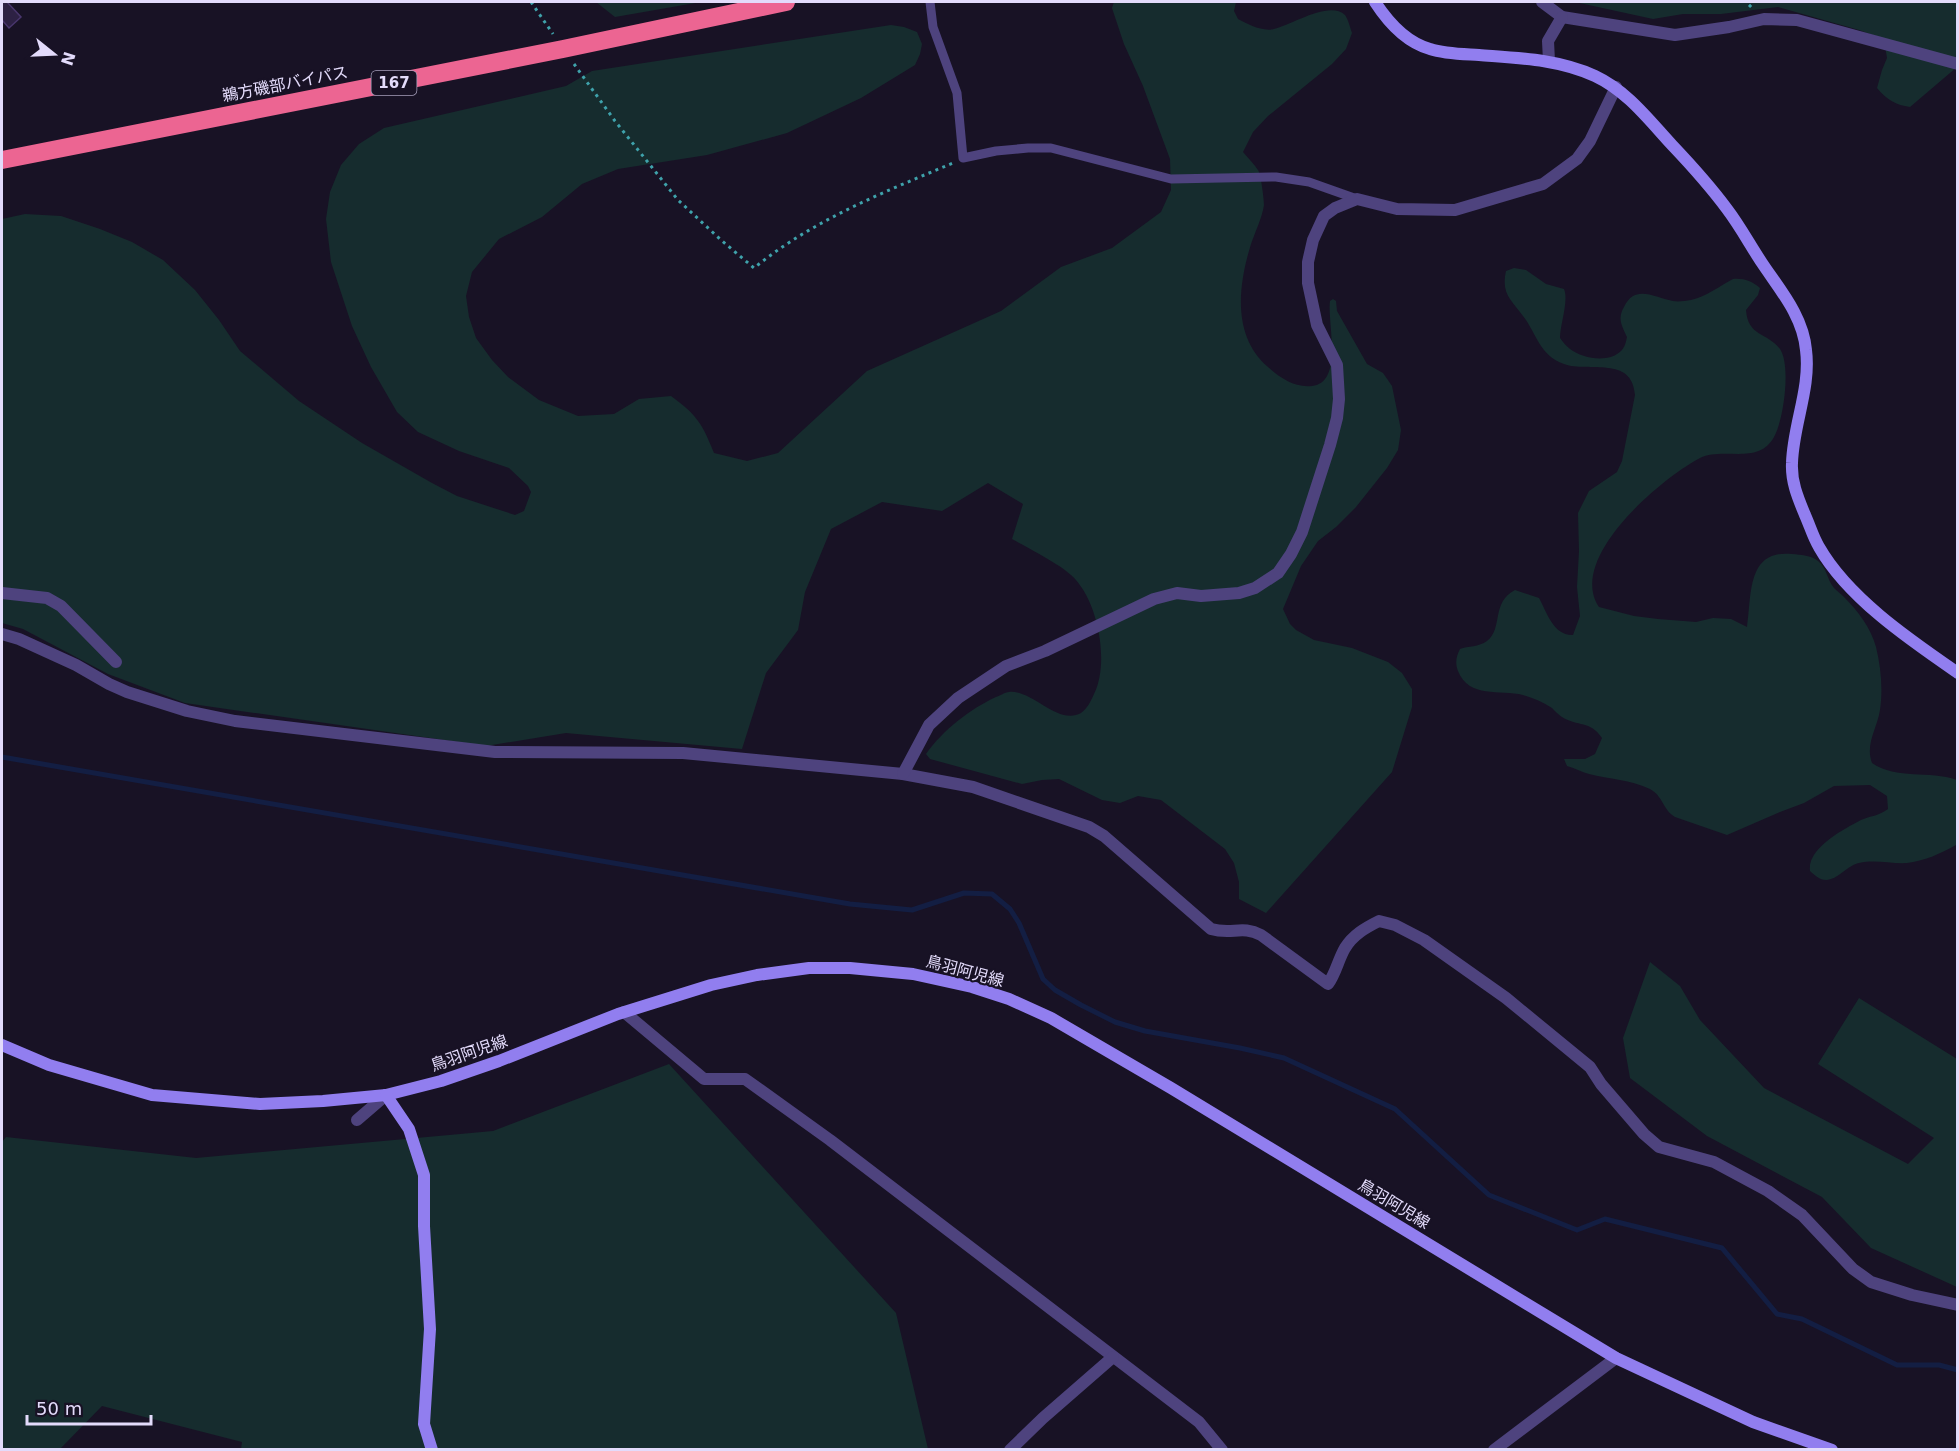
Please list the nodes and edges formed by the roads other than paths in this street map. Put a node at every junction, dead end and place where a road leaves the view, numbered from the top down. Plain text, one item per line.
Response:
1 (786, 2) edge
2 (930, 2) edge
3 (1375, 2) edge
4 (1542, 2) edge
5 (1562, 17) junction
6 (1548, 61) junction
7 (1958, 64) edge
8 (1616, 87) junction
9 (2, 160) edge
10 (1357, 199) junction
11 (2, 593) edge
12 (2, 634) edge
13 (116, 662) dead end
14 (1958, 673) edge
15 (903, 774) junction
16 (624, 1012) junction
17 (2, 1045) edge
18 (386, 1095) junction
19 (357, 1120) dead end
20 (1958, 1305) edge
21 (1113, 1357) junction
22 (1616, 1358) junction
23 (432, 1449) edge
24 (1010, 1449) edge
25 (1222, 1449) edge
26 (1494, 1449) edge
27 (1832, 1449) edge

1 - 9 highway, 鵜方磯部バイパス / 167
2 - 10 lane
3 - 6 main road
4 - 5 street
5 - 6 street
5 - 7 street
6 - 8 main road
8 - 10 street
8 - 14 main road
10 - 15 street
11 - 13 street
12 - 15 street
15 - 20 street
16 - 18 main road, 鳥羽阿児線
16 - 21 street
16 - 22 main road, 鳥羽阿児線
17 - 18 main road, 鳥羽阿児線
18 - 19 street
18 - 23 main road
21 - 24 street
21 - 25 street
22 - 26 street
22 - 27 main road, 鳥羽阿児線

